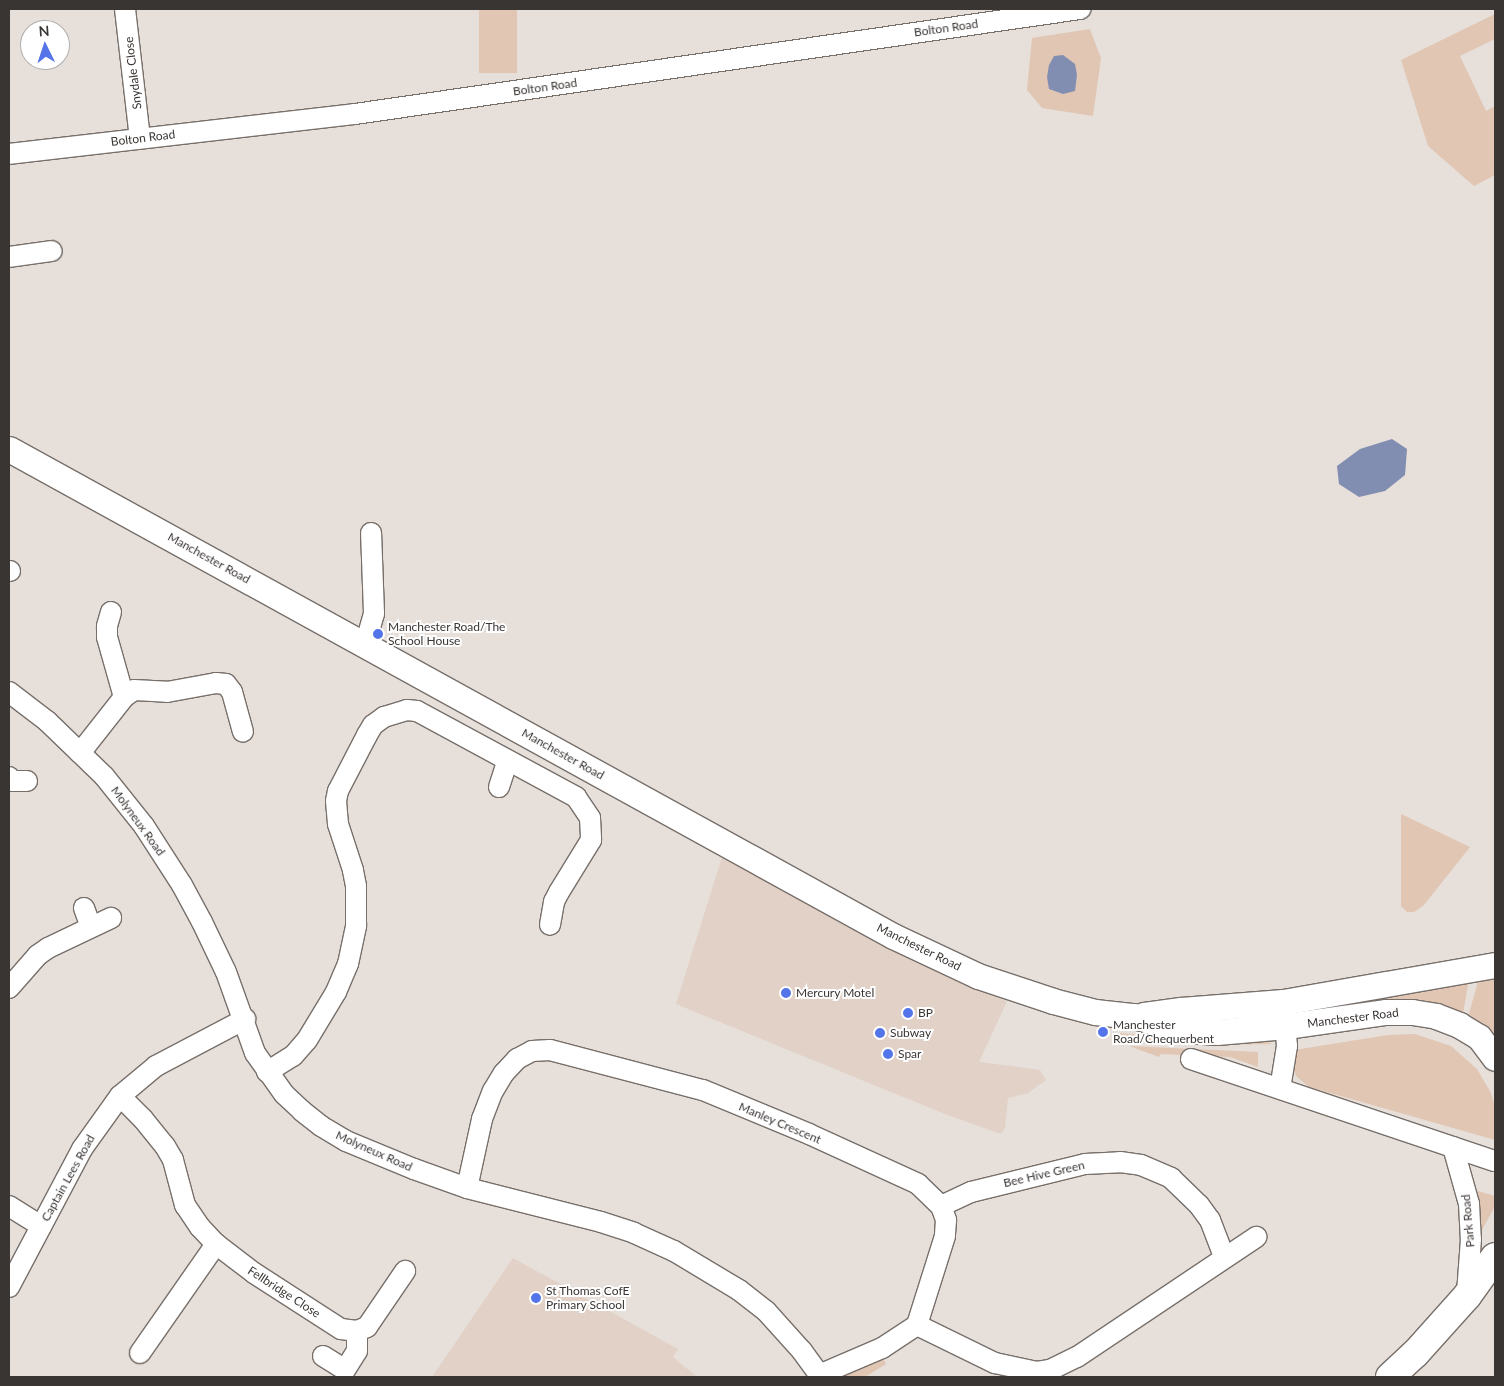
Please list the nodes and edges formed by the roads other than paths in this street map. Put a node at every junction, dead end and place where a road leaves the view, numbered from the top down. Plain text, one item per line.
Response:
1 (125, 9) edge
2 (1080, 9) edge
3 (140, 138) junction
4 (9, 154) edge
5 (52, 251) dead end
6 (9, 257) edge
7 (9, 449) edge
8 (371, 533) dead end
9 (112, 612) dead end
10 (365, 645) junction
11 (9, 692) edge
12 (124, 697) junction
13 (243, 732) dead end
14 (80, 753) junction
15 (508, 760) junction
16 (499, 787) dead end
17 (84, 908) dead end
18 (111, 918) dead end
19 (550, 925) dead end
20 (91, 927) junction
21 (1495, 965) edge
22 (9, 988) edge
23 (1284, 1014) junction
24 (245, 1019) junction
25 (1495, 1058) edge
26 (1191, 1059) dead end
27 (267, 1072) junction
28 (1280, 1089) junction
29 (120, 1096) junction
30 (1453, 1147) junction
31 (1494, 1161) dead end
32 (467, 1188) junction
33 (9, 1206) edge
34 (941, 1206) junction
35 (41, 1226) junction
36 (1256, 1237) dead end
37 (216, 1244) junction
38 (1224, 1256) junction
39 (1495, 1257) edge
40 (405, 1271) dead end
41 (9, 1288) edge
42 (1467, 1296) junction
43 (917, 1325) junction
44 (357, 1331) junction
45 (140, 1353) dead end
46 (323, 1356) dead end
47 (995, 1370) edge
48 (1063, 1372) edge
49 (820, 1376) edge
50 (1390, 1377) edge

1 - 3 street, Snydale Close
2 - 3 street, Bolton Road
3 - 4 street, Bolton Road
5 - 6 street
7 - 10 main road, Manchester Road
8 - 10 street
9 - 12 street
10 - 23 main road, Manchester Road
11 - 14 street, Molyneux Road
12 - 13 street
12 - 14 street
14 - 24 street, Molyneux Road
15 - 16 street
15 - 19 street
15 - 27 street
17 - 20 street
18 - 20 street
20 - 22 street
21 - 23 main road, Manchester Road
23 - 25 main road, Manchester Road
23 - 28 street
24 - 27 street, Molyneux Road
24 - 29 street, Captain Lees Road
26 - 28 street
27 - 32 street, Molyneux Road
28 - 30 street
29 - 35 street, Captain Lees Road
29 - 37 street, Fellbridge Close
30 - 31 street
30 - 42 street, Park Road
32 - 34 street, Manley Crescent
32 - 49 street, Molyneux Road
33 - 35 street
34 - 38 street, Bee Hive Green
34 - 43 street
35 - 41 street, Captain Lees Road
36 - 38 street
37 - 44 street, Fellbridge Close
37 - 45 street
38 - 48 street
39 - 42 highway
40 - 44 street
42 - 50 highway
43 - 47 street
43 - 49 street
44 - 46 street
47 - 48 street

